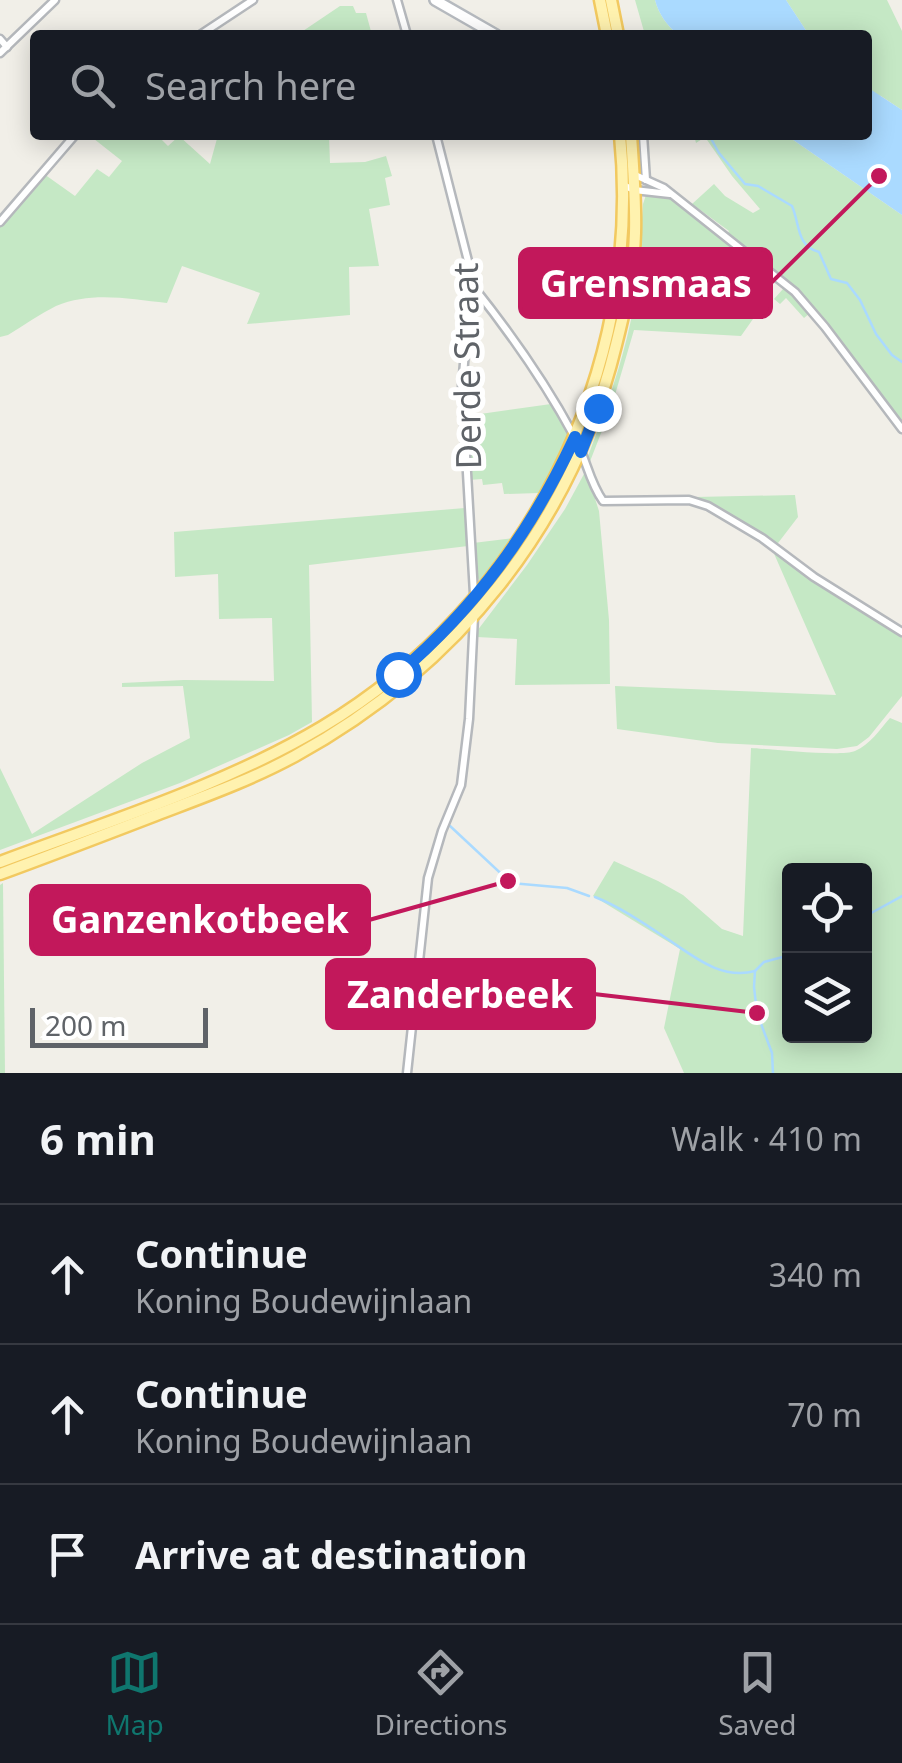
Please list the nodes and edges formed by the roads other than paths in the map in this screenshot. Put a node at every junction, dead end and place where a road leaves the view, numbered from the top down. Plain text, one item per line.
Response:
1 (55, 0) edge
2 (253, 0) edge
3 (397, 0) edge
4 (436, 0) edge
5 (600, 0) edge
6 (611, 0) edge
7 (208, 30) edge
8 (406, 30) edge
9 (487, 30) edge
10 (606, 30) edge
11 (617, 30) edge
12 (0, 39) edge
13 (7, 47) junction
14 (0, 53) edge
15 (72, 140) edge
16 (437, 140) edge
17 (621, 140) edge
18 (631, 140) edge
19 (643, 140) edge
20 (634, 174) junction
21 (646, 180) junction
22 (628, 188) junction
23 (671, 194) junction
24 (0, 222) edge
25 (471, 284) junction
26 (902, 429) edge
27 (575, 437) junction
28 (581, 452) junction
29 (474, 600) junction
30 (474, 618) junction
31 (902, 632) edge
32 (0, 862) edge
33 (0, 874) edge
34 (408, 1073) edge

1 - 13 street
2 - 7 street
3 - 8 street
4 - 9 street
5 - 10 main road
6 - 11 main road
12 - 13 street
13 - 14 street
15 - 24 street
16 - 25 street, Derde Straat
17 - 22 main road
18 - 20 main road
19 - 21 street
20 - 21 street
20 - 22 main road
21 - 23 street
22 - 23 street
22 - 27 main road
22 - 28 main road
23 - 26 street
25 - 27 street
25 - 29 street, Derde Straat
27 - 28 street
27 - 29 main road
28 - 30 main road
28 - 31 street
29 - 30 street, Derde Straat
29 - 32 main road
30 - 33 main road
30 - 34 street, Derde Straat

